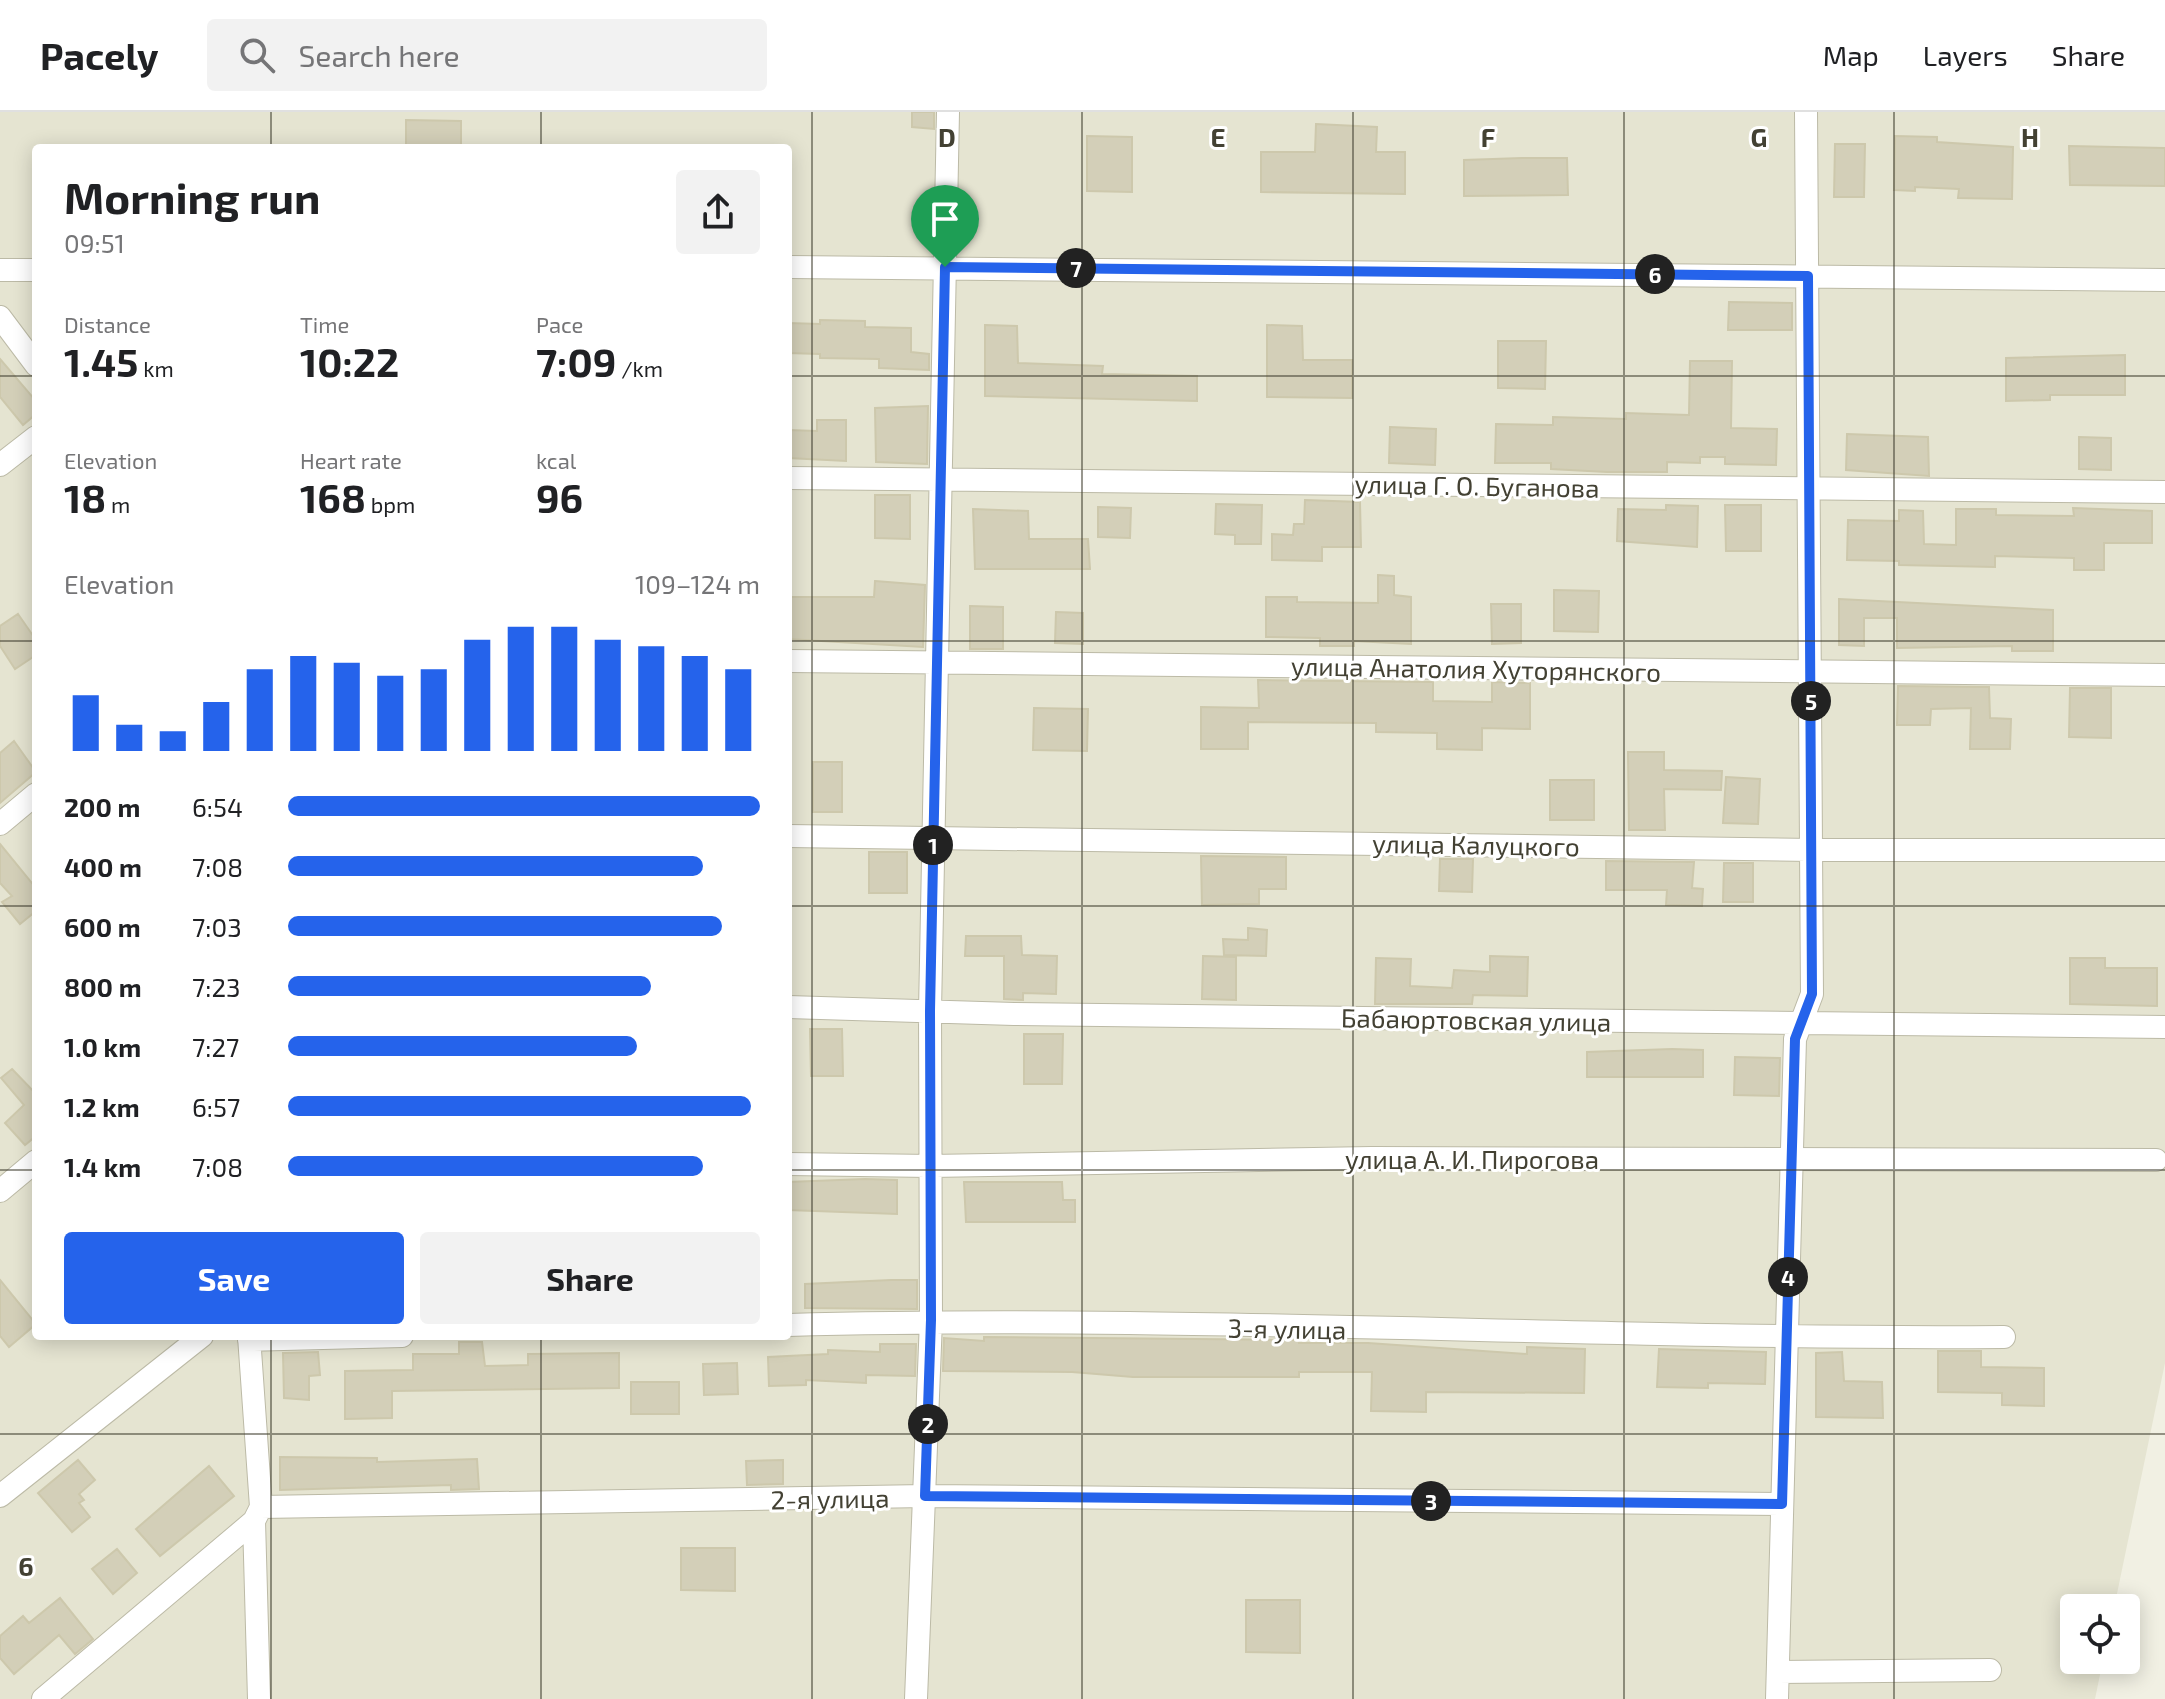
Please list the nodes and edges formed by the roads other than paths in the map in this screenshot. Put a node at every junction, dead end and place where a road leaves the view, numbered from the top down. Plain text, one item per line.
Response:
1 (948, 112) edge
2 (1806, 112) edge
3 (792, 267) edge
4 (945, 267) junction
5 (0, 270) edge
6 (32, 270) edge
7 (1808, 276) junction
8 (2165, 280) edge
9 (0, 317) edge
10 (32, 360) edge
11 (32, 440) edge
12 (0, 465) edge
13 (792, 478) edge
14 (942, 480) junction
15 (1810, 489) junction
16 (2165, 492) edge
17 (792, 661) edge
18 (938, 662) junction
19 (1811, 671) junction
20 (2165, 675) edge
21 (32, 797) edge
22 (0, 824) edge
23 (792, 836) edge
24 (933, 836) junction
25 (1812, 850) junction
26 (2165, 850) edge
27 (792, 1007) edge
28 (930, 1011) junction
29 (1801, 1023) junction
30 (2165, 1027) edge
31 (1792, 1158) junction
32 (2156, 1160) dead end
33 (32, 1164) edge
34 (792, 1164) edge
35 (931, 1166) junction
36 (0, 1191) edge
37 (931, 1320) junction
38 (792, 1325) edge
39 (2004, 1337) dead end
40 (1787, 1339) junction
41 (197, 1340) edge
42 (249, 1340) edge
43 (0, 1496) edge
44 (925, 1496) junction
45 (1782, 1504) junction
46 (258, 1514) junction
47 (1990, 1670) dead end
48 (1778, 1672) junction
49 (43, 1699) edge
50 (259, 1699) edge
51 (916, 1699) edge
52 (1777, 1699) edge

1 - 4 street
2 - 7 street
3 - 4 street
4 - 7 street
4 - 14 street
5 - 6 street
7 - 8 street
7 - 15 street
9 - 10 street
11 - 12 street
13 - 14 street, улица Г. О. Буганова
14 - 15 street, улица Г. О. Буганова
14 - 18 street
15 - 16 street, улица Г. О. Буганова
15 - 19 street
17 - 18 street, улица Анатолия Хуторянского
18 - 19 street, улица Анатолия Хуторянского
18 - 24 street
19 - 20 street, улица Анатолия Хуторянского
19 - 25 street
21 - 22 street
23 - 24 street, улица Калуцкого
24 - 25 street, улица Калуцкого
24 - 28 street
25 - 26 street, улица Калуцкого
25 - 29 street
27 - 28 street, Бабаюртовская улица
28 - 29 street, Бабаюртовская улица
28 - 35 street
29 - 30 street, Бабаюртовская улица
29 - 31 street
31 - 32 street, улица А. И. Пирогова
31 - 35 street, улица А. И. Пирогова
31 - 40 street
33 - 36 street
34 - 35 street, улица А. И. Пирогова
35 - 37 street
37 - 38 street, 3-я улица
37 - 40 street, 3-я улица
37 - 44 street
39 - 40 street, 3-я улица
40 - 45 street
41 - 43 street
42 - 46 street
44 - 45 street, 2-я улица
44 - 46 street, 2-я улица
44 - 51 street
45 - 48 street
46 - 49 street
46 - 50 street
47 - 48 street
48 - 52 street

